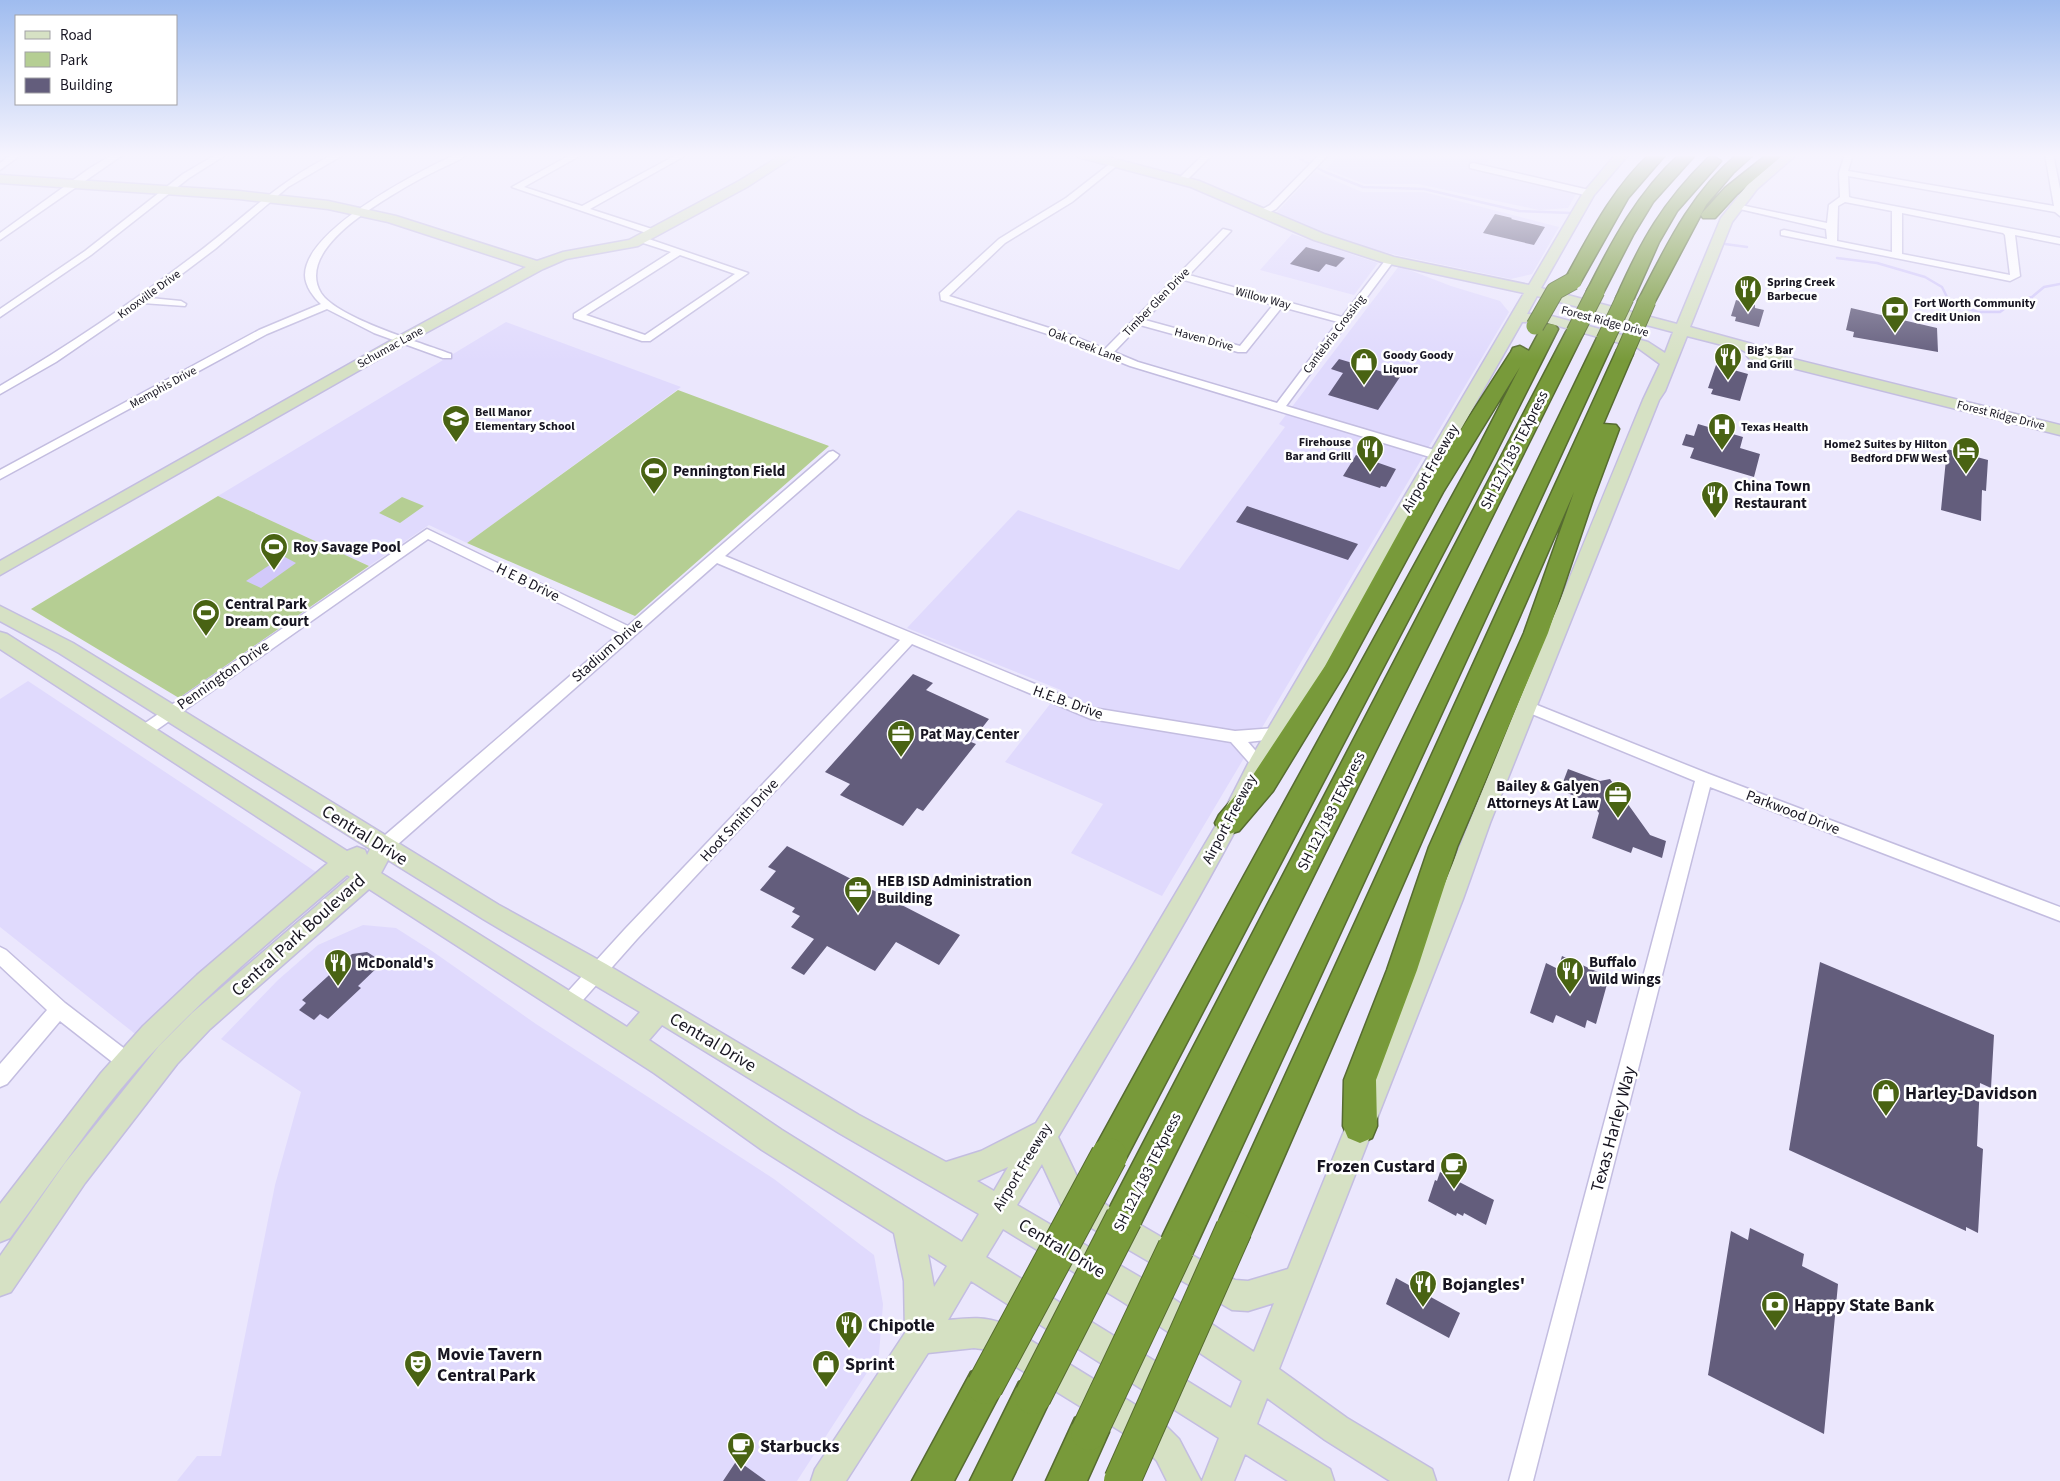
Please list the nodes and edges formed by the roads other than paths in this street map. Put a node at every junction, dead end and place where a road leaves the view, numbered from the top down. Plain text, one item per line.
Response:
1 (19, 223) edge
2 (126, 223) edge
3 (238, 223) edge
4 (348, 223) edge
5 (402, 223) edge
6 (616, 223) edge
7 (669, 223) edge
8 (1031, 223) edge
9 (1287, 223) edge
10 (1573, 223) edge
11 (1600, 223) edge
12 (1606, 223) edge
13 (1631, 223) edge
14 (1661, 223) edge
15 (1685, 223) edge
16 (1703, 223) edge
17 (1726, 223) edge
18 (1814, 223) edge
19 (1831, 223) edge
20 (1897, 223) edge
21 (1968, 223) edge
22 (1830, 227) junction
23 (1602, 229) junction
24 (2005, 230) junction
25 (1226, 231) dead end
26 (1784, 233) dead end
27 (646, 235) junction
28 (0, 237) edge
29 (2060, 241) edge
30 (1832, 243) junction
31 (679, 251) junction
32 (1898, 257) junction
33 (1390, 260) junction
34 (538, 266) junction
35 (1664, 266) junction
36 (1546, 271) junction
37 (1182, 276) junction
38 (1532, 296) junction
39 (142, 300) junction
40 (1280, 303) junction
41 (181, 304) dead end
42 (328, 305) junction
43 (1690, 309) junction
44 (0, 314) edge
45 (1138, 321) junction
46 (1344, 321) junction
47 (1534, 324) junction
48 (1680, 335) junction
49 (404, 339) junction
50 (1614, 347) junction
51 (1106, 353) junction
52 (447, 356) dead end
53 (1668, 362) junction
54 (1610, 385) junction
55 (0, 391) edge
56 (1278, 408) junction
57 (2060, 430) edge
58 (833, 455) dead end
59 (1437, 455) junction
60 (0, 475) edge
61 (427, 533) joint
62 (714, 557) junction
63 (0, 569) edge
64 (0, 613) edge
65 (629, 632) junction
66 (910, 638) junction
67 (0, 640) edge
68 (1527, 706) junction
69 (170, 713) junction
70 (143, 732) junction
71 (1277, 734) junction
72 (1235, 737) junction
73 (213, 739) junction
74 (185, 760) junction
75 (1259, 764) junction
76 (1704, 778) junction
77 (1229, 822) junction
78 (383, 847) junction
79 (357, 869) junction
80 (2060, 914) edge
81 (0, 955) edge
82 (597, 972) junction
83 (569, 1003) junction
84 (59, 1009) junction
85 (658, 1010) junction
86 (165, 1022) junction
87 (188, 1034) junction
88 (630, 1043) junction
89 (126, 1062) junction
90 (0, 1078) edge
91 (1360, 1126) junction
92 (1042, 1134) junction
93 (944, 1177) junction
94 (997, 1209) junction
95 (906, 1224) junction
96 (0, 1230) edge
97 (30, 1236) junction
98 (966, 1261) junction
99 (0, 1281) edge
100 (1298, 1281) junction
101 (920, 1338) junction
102 (1261, 1375) junction
103 (1238, 1432) junction
104 (828, 1481) edge
105 (932, 1481) edge
106 (990, 1481) edge
107 (1066, 1481) edge
108 (1122, 1481) edge
109 (1186, 1481) edge
110 (1218, 1481) edge
111 (1318, 1481) edge
112 (1420, 1481) edge
113 (1521, 1481) edge

1 - 28 street
2 - 44 street
3 - 39 street, Knoxville Drive
4 - 42 street
5 - 34 main road
6 - 27 street
7 - 27 main road, Schumac Lane
8 - 51 street, Oak Creek Lane
9 - 33 main road, Forest Ridge Drive
10 - 36 main road, Airport Freeway
11 - 23 highway
12 - 23 highway, Airport Freeway
13 - 106 highway, SH 121/183 TEXpress, bridge
14 - 50 highway, bridge
15 - 35 highway
16 - 35 highway
17 - 43 main road
18 - 22 street
19 - 22 street
20 - 32 street
21 - 24 street
22 - 30 street
23 - 47 highway, Airport Freeway
24 - 29 street
24 - 32 street
25 - 37 street, Timber Glen Drive
26 - 30 street
27 - 31 street
27 - 34 main road, Schumac Lane
30 - 32 street
31 - 31 street
33 - 38 main road, Forest Ridge Drive
33 - 46 street, Cantebria Crossing
34 - 49 main road, Schumac Lane
35 - 50 highway, bridge
36 - 38 main road, Airport Freeway
36 - 43 main road
37 - 40 street, Willow Way
37 - 45 street, Timber Glen Drive
38 - 47 main road, Airport Freeway
38 - 48 main road, Forest Ridge Drive
39 - 41 street
39 - 55 street, Knoxville Drive
40 - 45 street, Haven Drive
40 - 46 street, Willow Way
42 - 49 street
42 - 60 street, Memphis Drive
43 - 48 main road
45 - 51 street, Timber Glen Drive
46 - 56 street, Cantebria Crossing
47 - 53 main road
47 - 59 main road, Airport Freeway
47 - 77 highway
47 - 105 highway, Airport Freeway, bridge
48 - 53 main road
48 - 57 main road, Forest Ridge Drive
49 - 52 street
49 - 63 main road, Schumac Lane
50 - 54 highway
50 - 107 highway, bridge
51 - 56 street, Oak Creek Lane
53 - 68 main road
54 - 91 highway
54 - 108 highway, bridge
56 - 59 street, Oak Creek Lane
58 - 62 street, Stadium Drive
59 - 71 main road, Airport Freeway
61 - 65 street, H E B Drive
61 - 69 street, Pennington Drive
62 - 65 street, Stadium Drive
62 - 66 street
64 - 69 main road, Central Drive
65 - 78 street, Stadium Drive
66 - 72 street, H.E.B. Drive
66 - 82 street, Hoot Smith Drive
67 - 70 main road, Central Drive
68 - 76 street, Parkwood Drive
68 - 91 main road
69 - 70 street, Pennington Drive
69 - 73 main road, Central Drive
70 - 74 main road, Central Drive
71 - 72 street, H.E.B. Drive
71 - 75 main road, Airport Freeway
72 - 75 street
73 - 74 main road
73 - 78 main road, Central Drive
74 - 79 main road, Central Drive
75 - 77 main road, Airport Freeway
76 - 80 street, Parkwood Drive
76 - 113 street, Texas Harley Way
77 - 92 main road, Airport Freeway
78 - 79 main road, Central Park Boulevard
78 - 82 main road, Central Drive
79 - 83 main road, Central Drive
79 - 86 main road, Central Park Boulevard
79 - 87 main road, Central Park Boulevard
81 - 84 street
82 - 83 street, Hoot Smith Drive
82 - 85 main road, Central Drive
83 - 88 main road, Central Drive
84 - 89 street
84 - 90 street
85 - 88 main road
85 - 93 main road, Central Drive
86 - 87 main road
86 - 89 main road, Central Park Boulevard
87 - 97 main road, Central Park Boulevard
88 - 95 main road, Central Drive
89 - 96 main road, Central Park Boulevard
91 - 100 main road
92 - 93 main road
92 - 94 main road, Airport Freeway
92 - 100 main road
93 - 94 main road, Central Drive
94 - 98 main road, Airport Freeway
94 - 102 main road, Central Drive
95 - 98 main road, Central Drive
95 - 101 main road
96 - 97 main road
97 - 99 main road, Central Park Boulevard
98 - 101 main road, Airport Freeway
98 - 103 main road, Central Drive
100 - 102 main road
101 - 104 main road, Airport Freeway
101 - 109 main road
102 - 103 main road
102 - 112 main road, Central Drive
103 - 110 main road
103 - 111 main road, Central Drive

